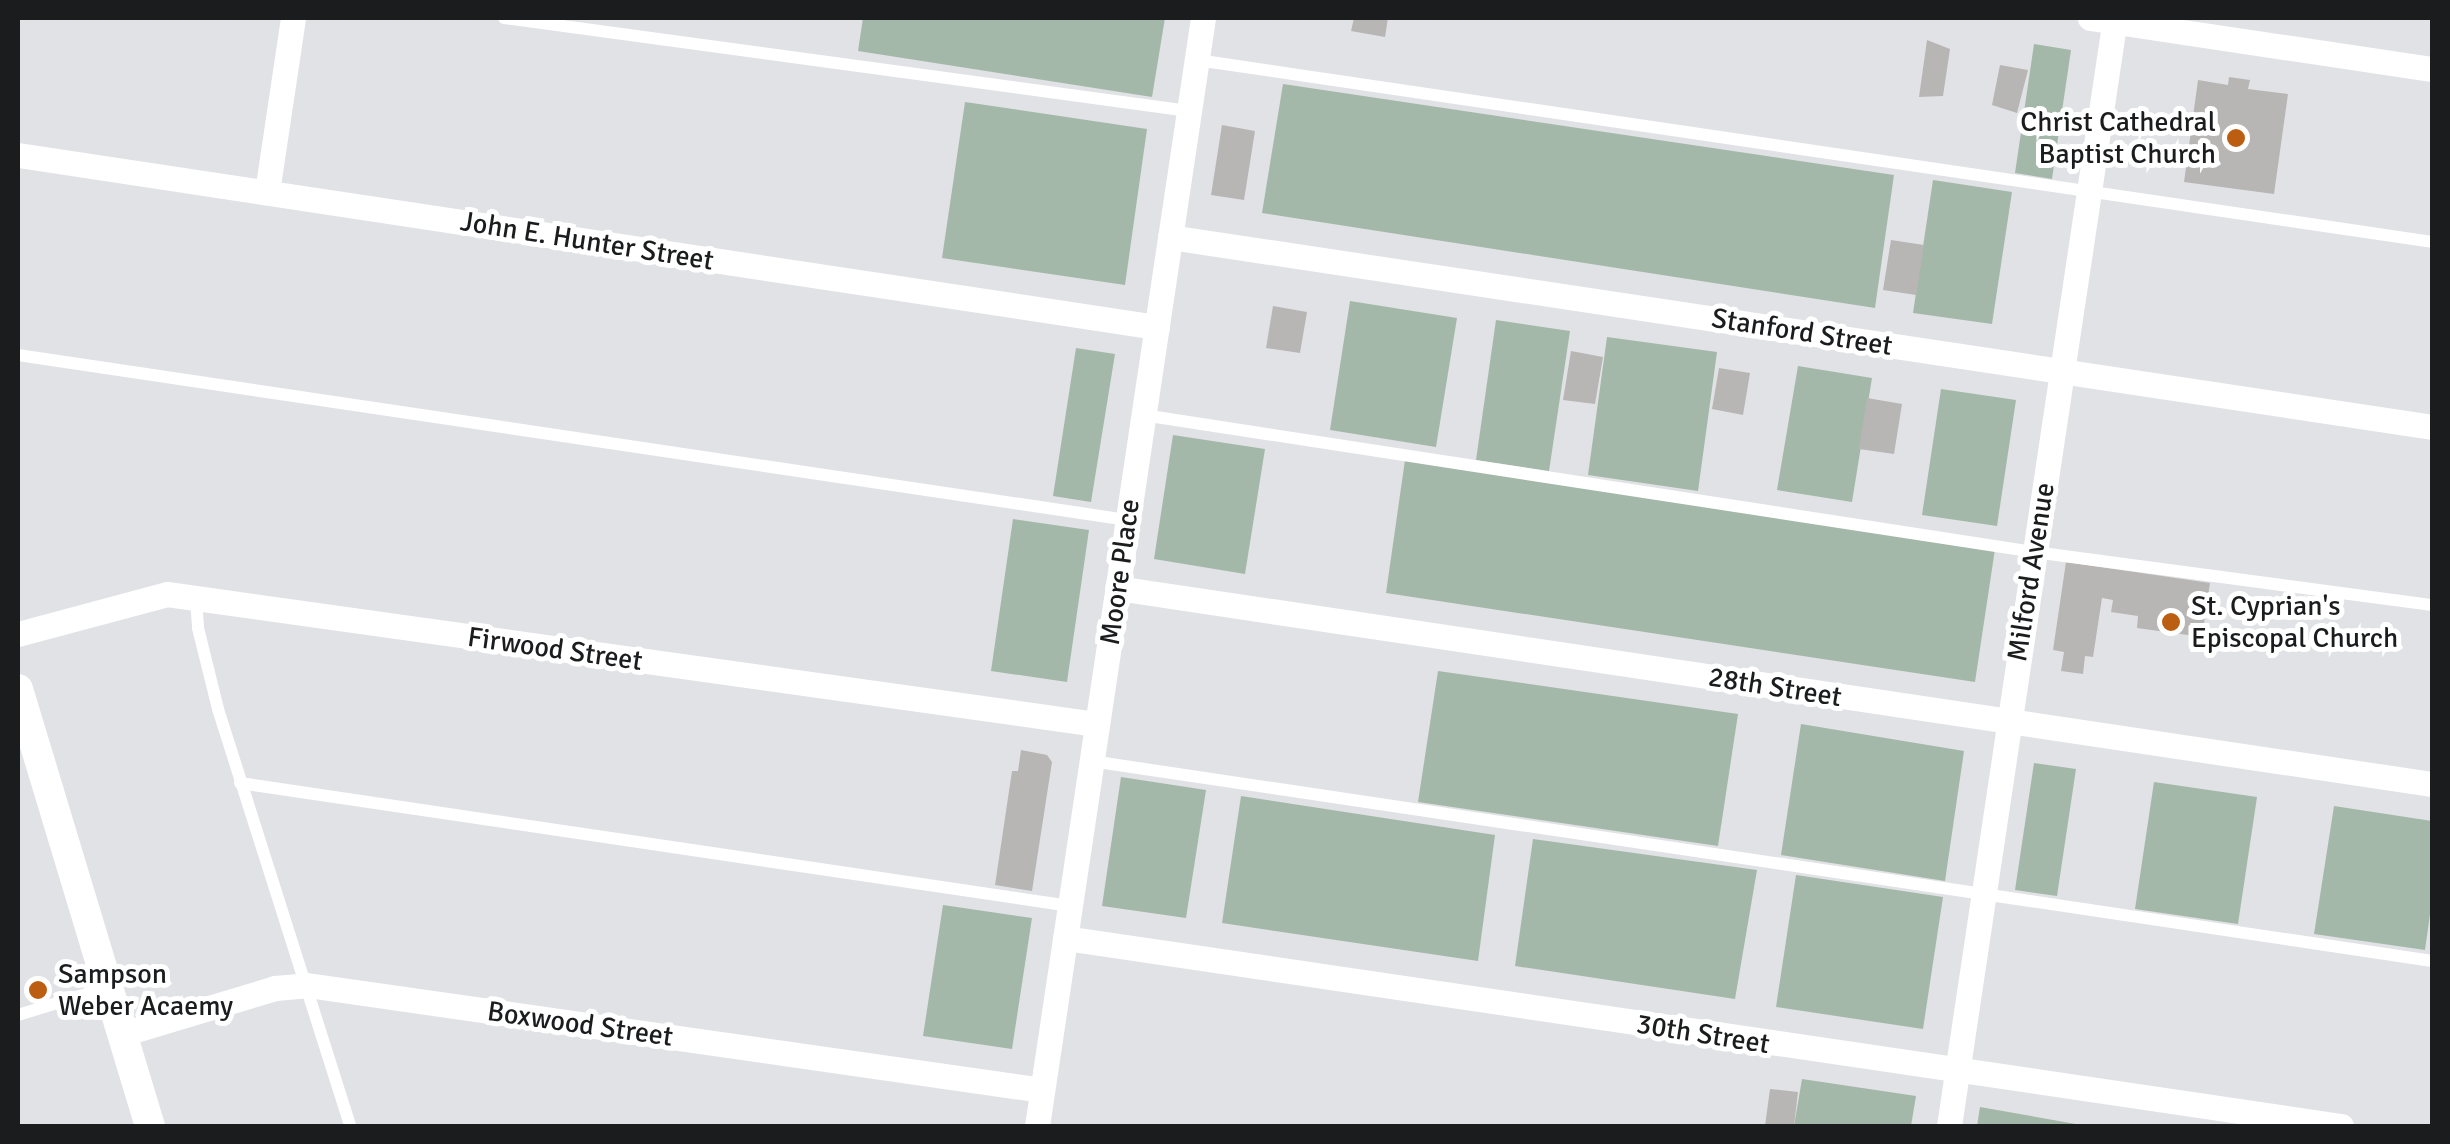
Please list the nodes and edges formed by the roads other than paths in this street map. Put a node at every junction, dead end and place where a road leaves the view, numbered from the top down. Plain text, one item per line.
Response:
1 (293, 18) edge
2 (504, 18) edge
3 (1204, 18) edge
4 (2106, 19) edge
5 (1197, 60) junction
6 (2432, 69) edge
7 (1190, 112) junction
8 (18, 155) edge
9 (2090, 189) junction
10 (267, 192) junction
11 (1170, 237) junction
12 (2432, 242) edge
13 (1156, 327) junction
14 (18, 356) edge
15 (2062, 372) junction
16 (1143, 415) junction
17 (2432, 428) edge
18 (1128, 520) junction
19 (2034, 552) junction
20 (1117, 588) junction
21 (196, 598) junction
22 (2432, 605) edge
23 (18, 634) edge
24 (18, 689) edge
25 (2008, 721) junction
26 (1097, 724) junction
27 (1092, 761) junction
28 (240, 782) junction
29 (2432, 784) edge
30 (1983, 894) junction
31 (1070, 906) junction
32 (1066, 938) junction
33 (2432, 961) edge
34 (307, 986) junction
35 (108, 987) junction
36 (18, 1015) edge
37 (122, 1034) junction
38 (1958, 1072) junction
39 (1042, 1090) junction
40 (150, 1126) edge
41 (350, 1126) edge
42 (1037, 1126) edge
43 (1949, 1126) edge
44 (2342, 1126) edge

1 - 10 street
2 - 7 lane
3 - 5 street, Moore Place
4 - 6 street
4 - 9 street, Milford Avenue
5 - 7 street, Moore Place
5 - 9 lane
7 - 11 street, Moore Place
8 - 10 street, John E. Hunter Street
9 - 12 lane
9 - 15 street, Milford Avenue
10 - 13 street, John E. Hunter Street
11 - 13 street, Moore Place
11 - 15 street, Stanford Street
13 - 16 street, Moore Place
14 - 18 lane
15 - 17 street, Stanford Street
15 - 19 street, Milford Avenue
16 - 18 street, Moore Place
16 - 19 lane
18 - 20 street, Moore Place
19 - 22 lane
19 - 25 street, Milford Avenue
20 - 25 street, 28th Street
20 - 26 street, Moore Place
21 - 23 street, Firwood Street
21 - 26 street, Firwood Street
21 - 28 lane
24 - 35 street
25 - 29 street, 28th Street
25 - 30 street, Milford Avenue
26 - 27 street, Moore Place
27 - 30 lane
27 - 31 street, Moore Place
28 - 31 lane
28 - 34 lane
30 - 33 lane
30 - 38 street, Milford Avenue
31 - 32 street, Moore Place
32 - 38 street, 30th Street
32 - 39 street, Moore Place
34 - 37 street, Boxwood Street
34 - 39 street, Boxwood Street
34 - 41 lane
35 - 36 lane
35 - 37 street
37 - 40 street
38 - 43 street, Milford Avenue
38 - 44 street, 30th Street
39 - 42 street, Moore Place

